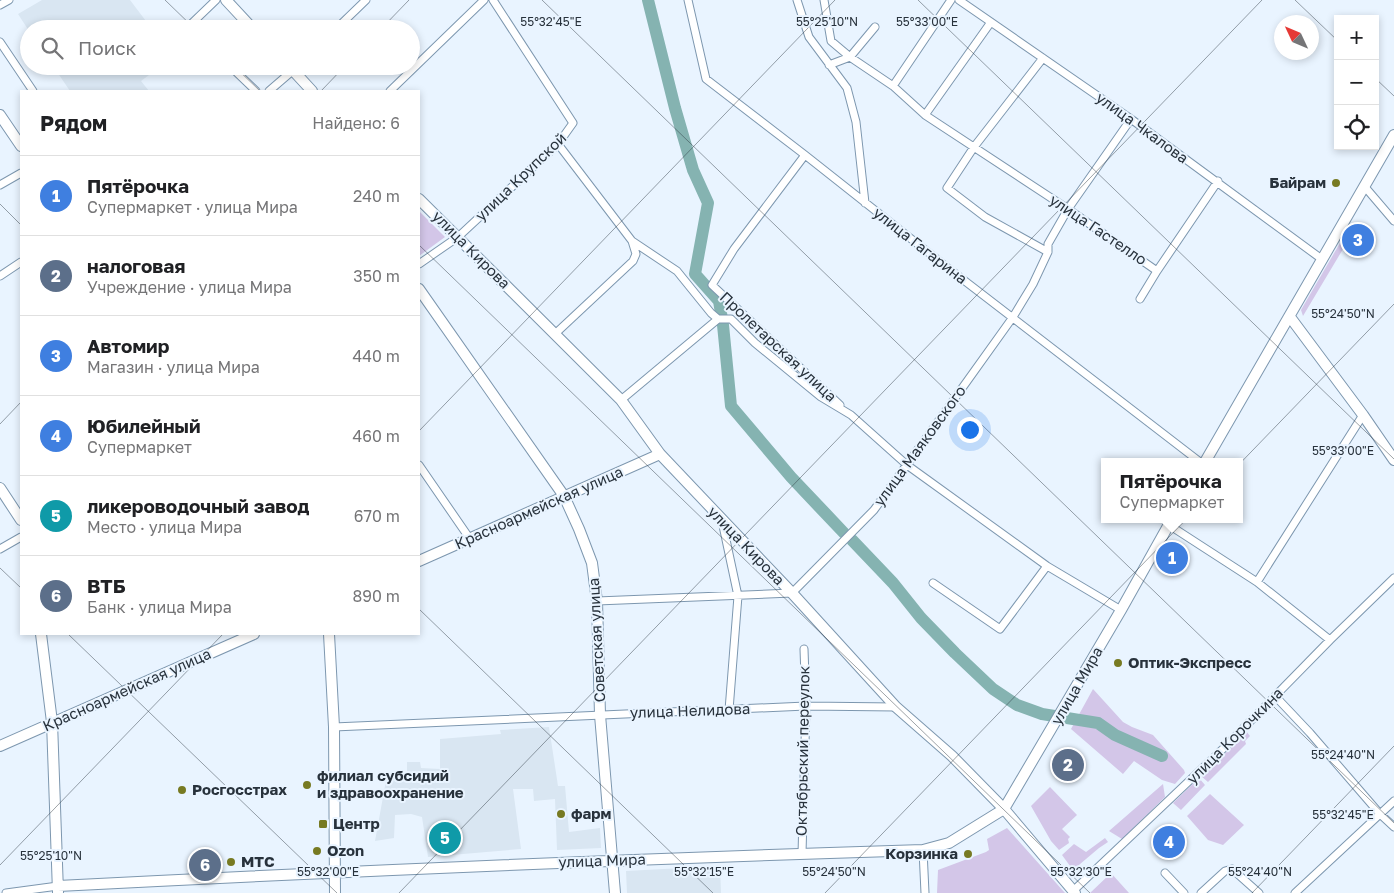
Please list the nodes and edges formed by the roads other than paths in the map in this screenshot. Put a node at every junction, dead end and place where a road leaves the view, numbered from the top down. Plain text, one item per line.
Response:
1 (9, 0) edge
2 (216, 0) edge
3 (226, 0) edge
4 (366, 0) edge
5 (484, 0) edge
6 (493, 0) edge
7 (688, 0) edge
8 (797, 0) edge
9 (824, 0) edge
10 (951, 0) edge
11 (959, 0) edge
12 (0, 5) edge
13 (195, 20) edge
14 (245, 20) edge
15 (345, 20) edge
16 (991, 22) junction
17 (875, 27) dead end
18 (0, 42) edge
19 (850, 58) junction
20 (1043, 58) junction
21 (420, 62) edge
22 (829, 64) junction
23 (20, 72) edge
24 (22, 75) edge
25 (239, 75) edge
26 (286, 75) edge
27 (299, 75) edge
28 (407, 75) edge
29 (892, 86) junction
30 (32, 90) edge
31 (255, 90) edge
32 (270, 90) edge
33 (311, 90) edge
34 (391, 90) edge
35 (0, 115) edge
36 (925, 115) junction
37 (1131, 118) junction
38 (1394, 135) edge
39 (558, 144) junction
40 (20, 145) edge
41 (974, 148) junction
42 (805, 155) junction
43 (20, 173) edge
44 (1218, 181) junction
45 (0, 185) edge
46 (1365, 186) junction
47 (420, 200) edge
48 (865, 203) junction
49 (1068, 210) junction
50 (1394, 222) edge
51 (458, 237) junction
52 (632, 241) junction
53 (1048, 252) junction
54 (1323, 260) junction
55 (20, 263) edge
56 (420, 263) edge
57 (1157, 271) junction
58 (0, 276) edge
59 (420, 290) edge
60 (1140, 299) dead end
61 (1013, 317) junction
62 (1290, 317) junction
63 (718, 319) junction
64 (556, 333) junction
65 (621, 400) junction
66 (1363, 415) junction
67 (851, 416) junction
68 (660, 454) junction
69 (1195, 458) edge
70 (1207, 458) edge
71 (1394, 460) edge
72 (907, 465) junction
73 (420, 466) edge
74 (0, 488) edge
75 (564, 496) junction
76 (20, 518) edge
77 (722, 521) junction
78 (1170, 523) edge
79 (1172, 523) edge
80 (20, 538) edge
81 (470, 539) junction
82 (0, 549) edge
83 (420, 561) edge
84 (1047, 566) junction
85 (1394, 578) edge
86 (1256, 582) junction
87 (933, 583) dead end
88 (792, 593) junction
89 (738, 596) junction
90 (597, 601) junction
91 (1121, 610) junction
92 (41, 635) edge
93 (252, 635) edge
94 (328, 635) edge
95 (1330, 640) junction
96 (804, 649) dead end
97 (1276, 697) junction
98 (806, 706) junction
99 (896, 707) junction
100 (729, 710) junction
101 (600, 715) junction
102 (52, 722) junction
103 (334, 727) junction
104 (0, 746) edge
105 (1394, 801) edge
106 (1004, 809) junction
107 (1380, 814) junction
108 (1394, 827) edge
109 (924, 850) junction
110 (802, 854) junction
111 (612, 861) junction
112 (335, 871) junction
113 (1165, 873) dead end
114 (58, 890) edge
115 (1074, 892) edge
116 (6, 893) edge
117 (335, 893) edge
118 (615, 893) edge
119 (925, 893) edge
120 (1184, 893) edge
121 (1201, 893) edge
122 (1259, 893) edge
123 (1295, 893) edge

1 - 12 street
2 - 13 street
3 - 14 main road
4 - 15 street
5 - 21 street
6 - 39 street, улица Крупской
7 - 42 street, улица Гагарина
8 - 22 street
9 - 19 street, улица Гастелло
10 - 29 street
11 - 16 street, улица Чкалова
16 - 20 street, улица Чкалова
16 - 36 street
17 - 19 street
18 - 23 street
19 - 22 street
19 - 29 street, улица Гастелло
20 - 37 street, улица Чкалова
20 - 41 street
22 - 48 street
24 - 30 street
25 - 31 street
26 - 32 street
27 - 33 main road
28 - 34 street
29 - 36 street, улица Гастелло
35 - 40 main road
36 - 41 street, улица Гастелло
37 - 44 street, улица Чкалова
37 - 49 street, улица Маяковского
38 - 46 main road
39 - 51 street, улица Крупской
39 - 52 street, Пролетарская улица
41 - 49 street, улица Гастелло
41 - 53 street
42 - 48 street, улица Гагарина
42 - 67 street, Пролетарская улица
43 - 45 street
44 - 54 street, улица Чкалова
44 - 57 street, улица Гастелло
46 - 50 street
46 - 54 main road
47 - 51 main road, улица Кирова
48 - 61 street, улица Гагарина
49 - 53 street, улица Маяковского
49 - 57 street, улица Гастелло
51 - 56 street, улица Крупской
51 - 64 main road, улица Кирова
52 - 63 street, Пролетарская улица
52 - 64 street
53 - 61 street, улица Маяковского
54 - 62 main road
55 - 58 street
57 - 60 street
59 - 75 main road, Советская улица
61 - 69 street, улица Гагарина
61 - 72 street, улица Маяковского
62 - 66 main road
62 - 70 main road
63 - 65 street
63 - 67 street, Пролетарская улица
64 - 65 main road, улица Кирова
65 - 68 main road, улица Кирова
66 - 71 main road
66 - 86 street
67 - 72 street, Пролетарская улица
68 - 75 main road, Красноармейская улица
68 - 77 main road, улица Кирова
72 - 84 street, Пролетарская улица
72 - 88 street, улица Маяковского
73 - 81 street
74 - 76 main road
75 - 81 main road, Красноармейская улица
75 - 90 main road, Советская улица
77 - 88 main road, улица Кирова
77 - 89 street
78 - 91 main road, улица Мира
79 - 86 street
80 - 82 street
81 - 83 main road, Красноармейская улица
84 - 87 street
84 - 91 street, Пролетарская улица
85 - 95 street, улица Корочкина
86 - 95 street
88 - 89 street
88 - 99 main road, улица Кирова
89 - 90 street
89 - 100 street
90 - 101 main road, Советская улица
91 - 106 main road, улица Мира
92 - 102 main road
93 - 102 main road, Красноармейская улица
94 - 103 main road
95 - 97 street, улица Корочкина
96 - 98 street, Октябрьский переулок
97 - 107 street
97 - 115 street, улица Корочкина
98 - 99 street, улица Нелидова
98 - 100 street, улица Нелидова
98 - 110 street, Октябрьский переулок
99 - 106 main road, улица Кирова
100 - 101 street, улица Нелидова
101 - 103 street, улица Нелидова
101 - 111 main road, Советская улица
102 - 104 main road, Красноармейская улица
102 - 114 main road
103 - 112 main road
105 - 107 street
106 - 109 main road, улица Мира
106 - 115 main road, улица Кирова
107 - 108 street
107 - 123 street
109 - 110 main road, улица Мира
109 - 119 street
110 - 111 main road, улица Мира
111 - 112 main road, улица Мира
111 - 118 main road, Советская улица
112 - 114 main road, улица Мира
112 - 117 main road
113 - 120 street
114 - 116 street, улица Мира
121 - 122 street

